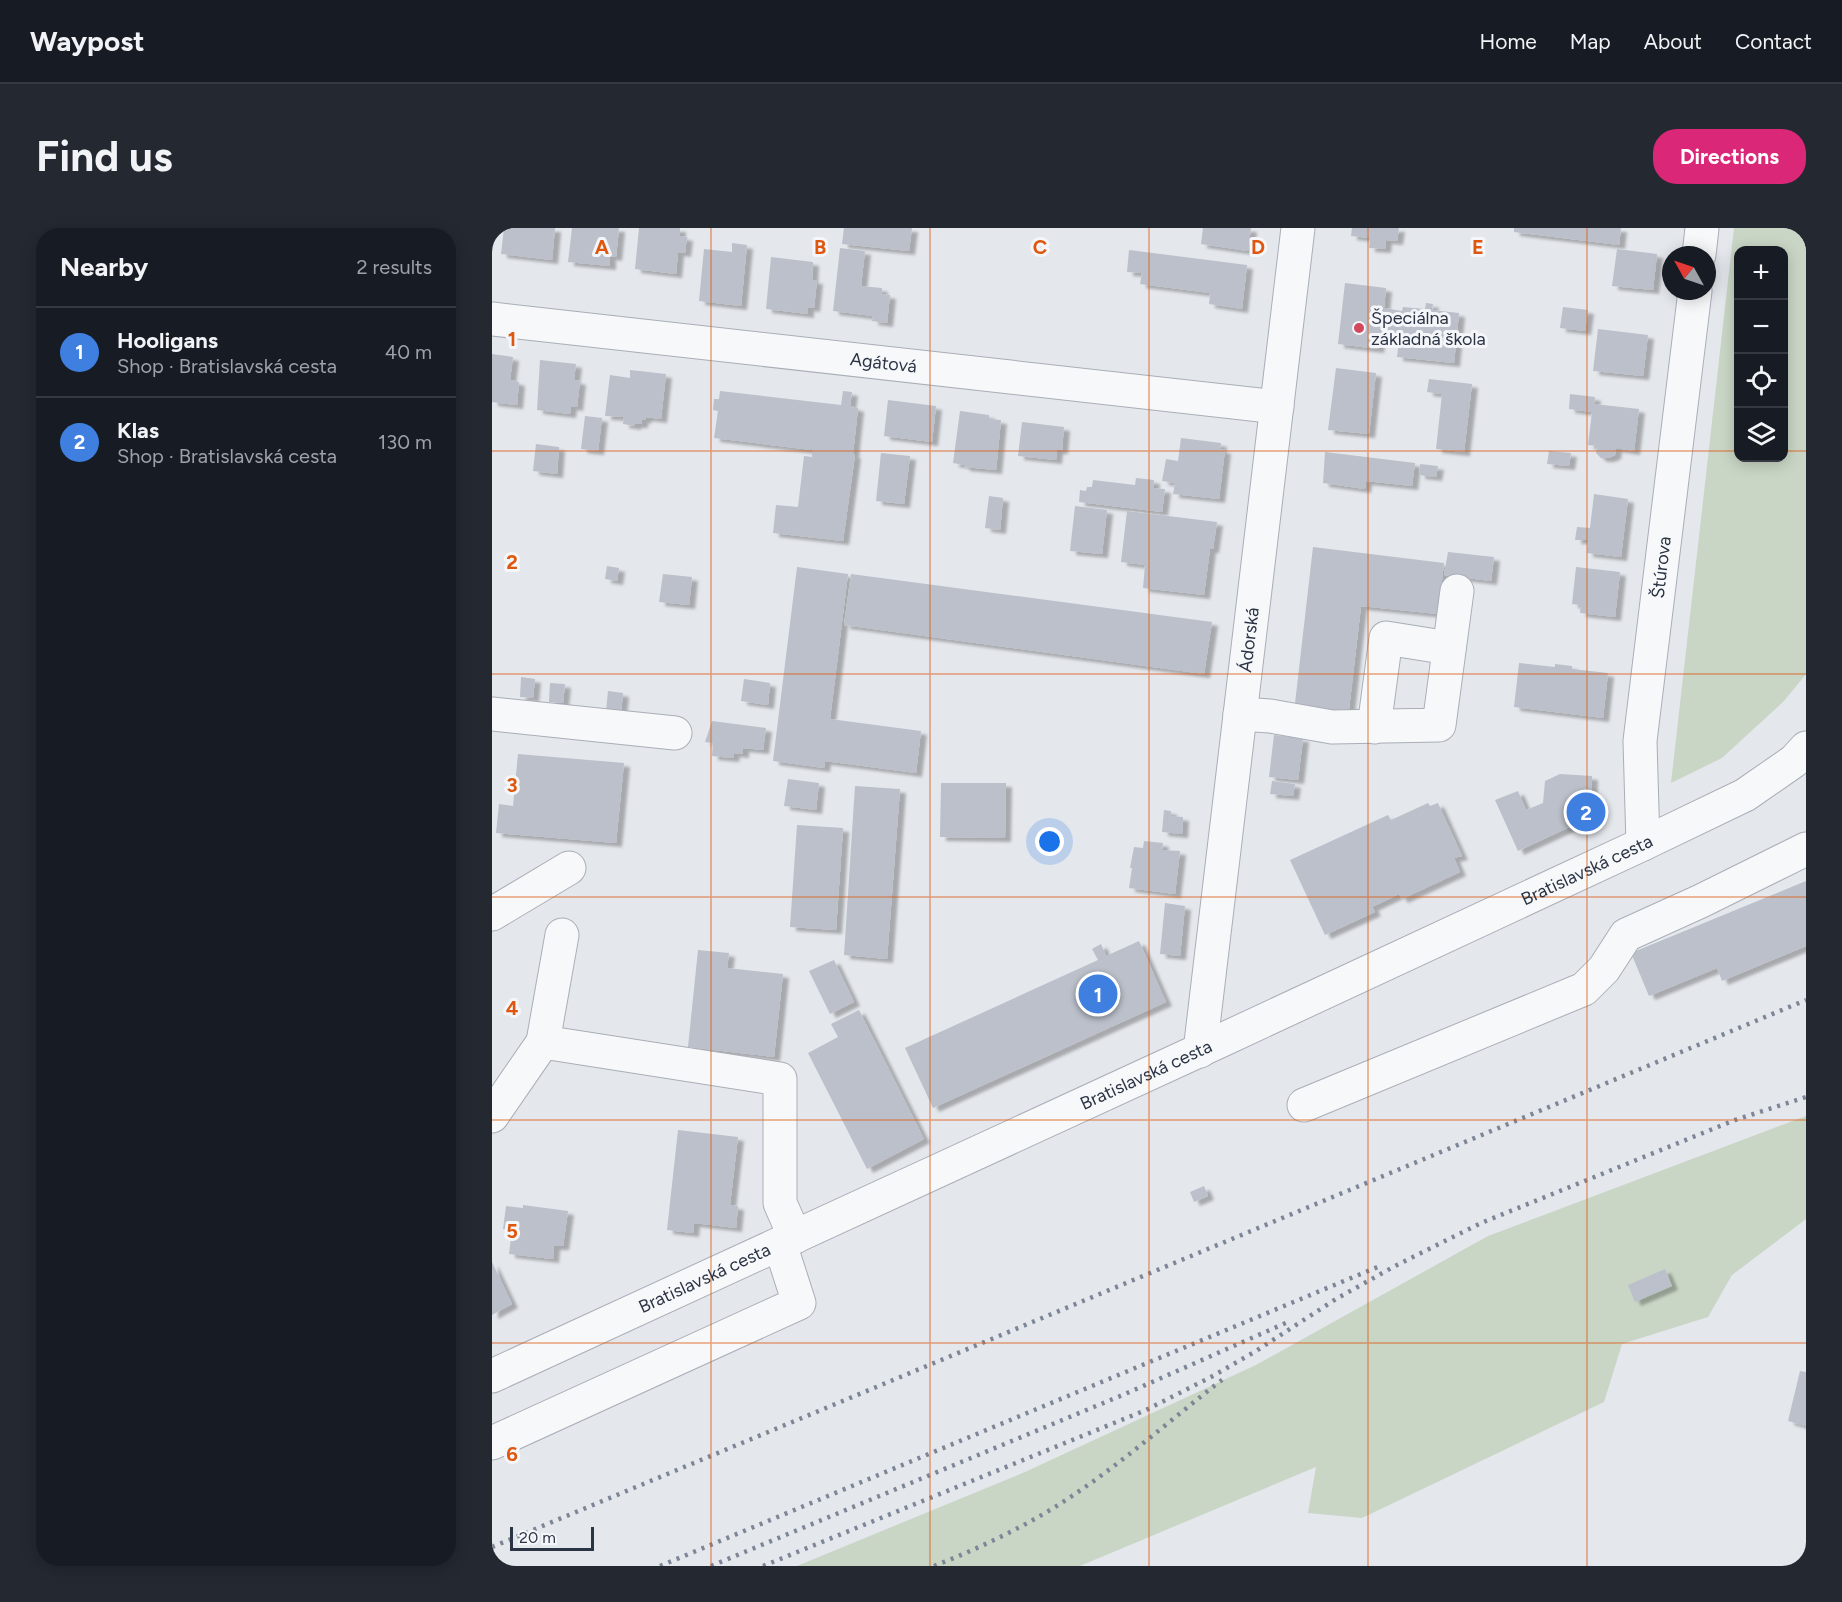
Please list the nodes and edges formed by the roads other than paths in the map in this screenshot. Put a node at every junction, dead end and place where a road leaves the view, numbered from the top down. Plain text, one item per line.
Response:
1 (1298, 228) edge
2 (1702, 228) edge
3 (1700, 246) edge
4 (1694, 300) edge
5 (492, 319) edge
6 (1277, 407) junction
7 (1457, 591) dead end
8 (1449, 648) junction
9 (492, 714) edge
10 (1240, 714) junction
11 (1374, 727) junction
12 (675, 733) dead end
13 (1802, 756) edge
14 (1643, 844) junction
15 (1806, 849) edge
16 (569, 868) dead end
17 (492, 914) edge
18 (562, 935) dead end
19 (543, 1042) junction
20 (1200, 1051) junction
21 (1304, 1105) dead end
22 (492, 1116) edge
23 (787, 1240) junction
24 (492, 1376) edge
25 (492, 1443) edge

1 - 6 street, Ádorská
2 - 3 street
4 - 14 street, Štúrova
5 - 6 street, Agátová
6 - 10 street, Ádorská
7 - 8 street
8 - 11 street
8 - 11 street
9 - 12 street
10 - 11 street
10 - 20 street, Ádorská
13 - 14 street, Bratislavská cesta
14 - 20 street, Bratislavská cesta
15 - 21 street
16 - 17 street
18 - 19 street
19 - 22 street
19 - 23 street
20 - 23 street, Bratislavská cesta
23 - 24 street, Bratislavská cesta
23 - 25 street

